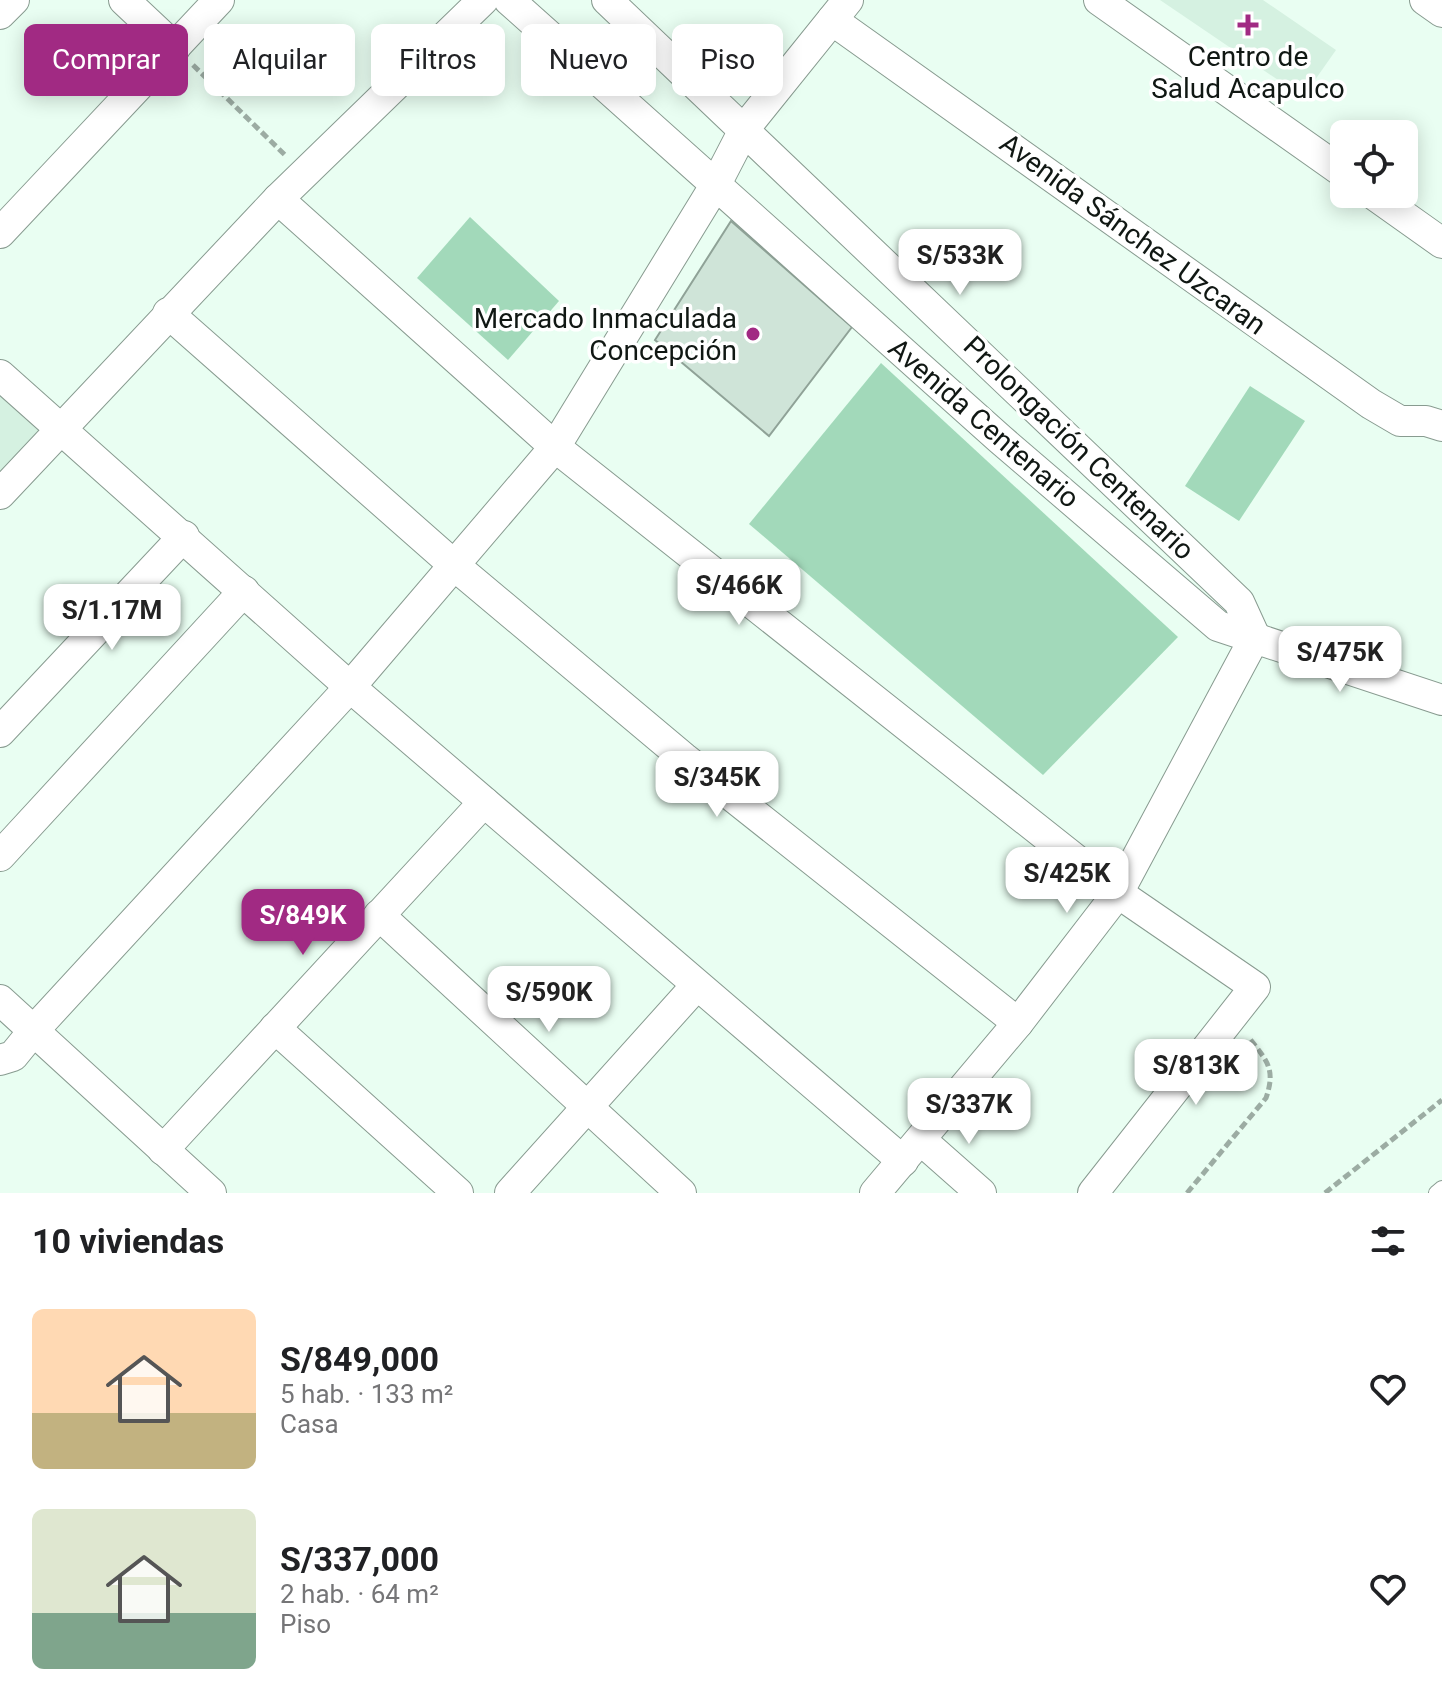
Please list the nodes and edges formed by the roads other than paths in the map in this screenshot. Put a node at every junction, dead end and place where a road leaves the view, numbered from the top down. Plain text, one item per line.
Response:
1 (14, 0) edge
2 (124, 0) edge
3 (219, 0) edge
4 (483, 0) edge
5 (509, 0) edge
6 (607, 0) edge
7 (1099, 0) edge
8 (1425, 0) edge
9 (840, 10) edge
10 (1442, 12) edge
11 (0, 14) edge
12 (150, 24) edge
13 (188, 34) edge
14 (130, 96) edge
15 (745, 128) junction
16 (1330, 163) edge
17 (716, 184) junction
18 (278, 199) junction
19 (1393, 208) edge
20 (0, 233) edge
21 (1442, 243) edge
22 (168, 313) junction
23 (0, 375) edge
24 (1442, 426) edge
25 (59, 429) junction
26 (555, 447) junction
27 (0, 494) edge
28 (184, 536) junction
29 (455, 566) junction
30 (244, 591) junction
31 (1255, 637) junction
32 (350, 687) junction
33 (1442, 700) edge
34 (0, 732) edge
35 (484, 802) junction
36 (0, 856) edge
37 (1118, 893) junction
38 (379, 915) junction
39 (696, 986) junction
40 (0, 1000) edge
41 (1018, 1023) junction
42 (275, 1028) junction
43 (35, 1029) junction
44 (0, 1060) edge
45 (589, 1107) junction
46 (163, 1150) junction
47 (912, 1150) junction
48 (1442, 1188) edge
49 (211, 1193) edge
50 (458, 1193) edge
51 (510, 1193) edge
52 (681, 1193) edge
53 (875, 1193) edge
54 (981, 1193) edge
55 (1093, 1193) edge
56 (1436, 1193) edge

1 - 11 street
2 - 12 street
3 - 13 street
4 - 18 street
5 - 17 street, Avenida Centenario
6 - 15 street, Prolongación Centenario
7 - 16 street
8 - 10 street
9 - 15 street
9 - 24 street, Avenida Sánchez Uzcaran
14 - 20 street
15 - 17 street
15 - 31 street, Prolongación Centenario
17 - 26 street
17 - 31 street, Avenida Centenario
18 - 22 street
18 - 26 street
19 - 21 street
22 - 25 street
22 - 29 street
23 - 25 street
25 - 27 street
25 - 28 street
26 - 29 street
26 - 37 street
28 - 30 street
28 - 34 street
29 - 32 street
29 - 41 street
30 - 32 street
30 - 36 street
31 - 33 street
31 - 37 street
32 - 35 street
32 - 43 street
35 - 38 street
35 - 39 street
37 - 41 street
37 - 55 street
38 - 42 street
38 - 45 street
39 - 45 street
39 - 47 street
40 - 43 street
41 - 47 street
42 - 46 street
42 - 50 street
43 - 44 street
43 - 46 street
45 - 51 street
45 - 52 street
46 - 49 street
47 - 53 street
47 - 54 street
48 - 56 lane

